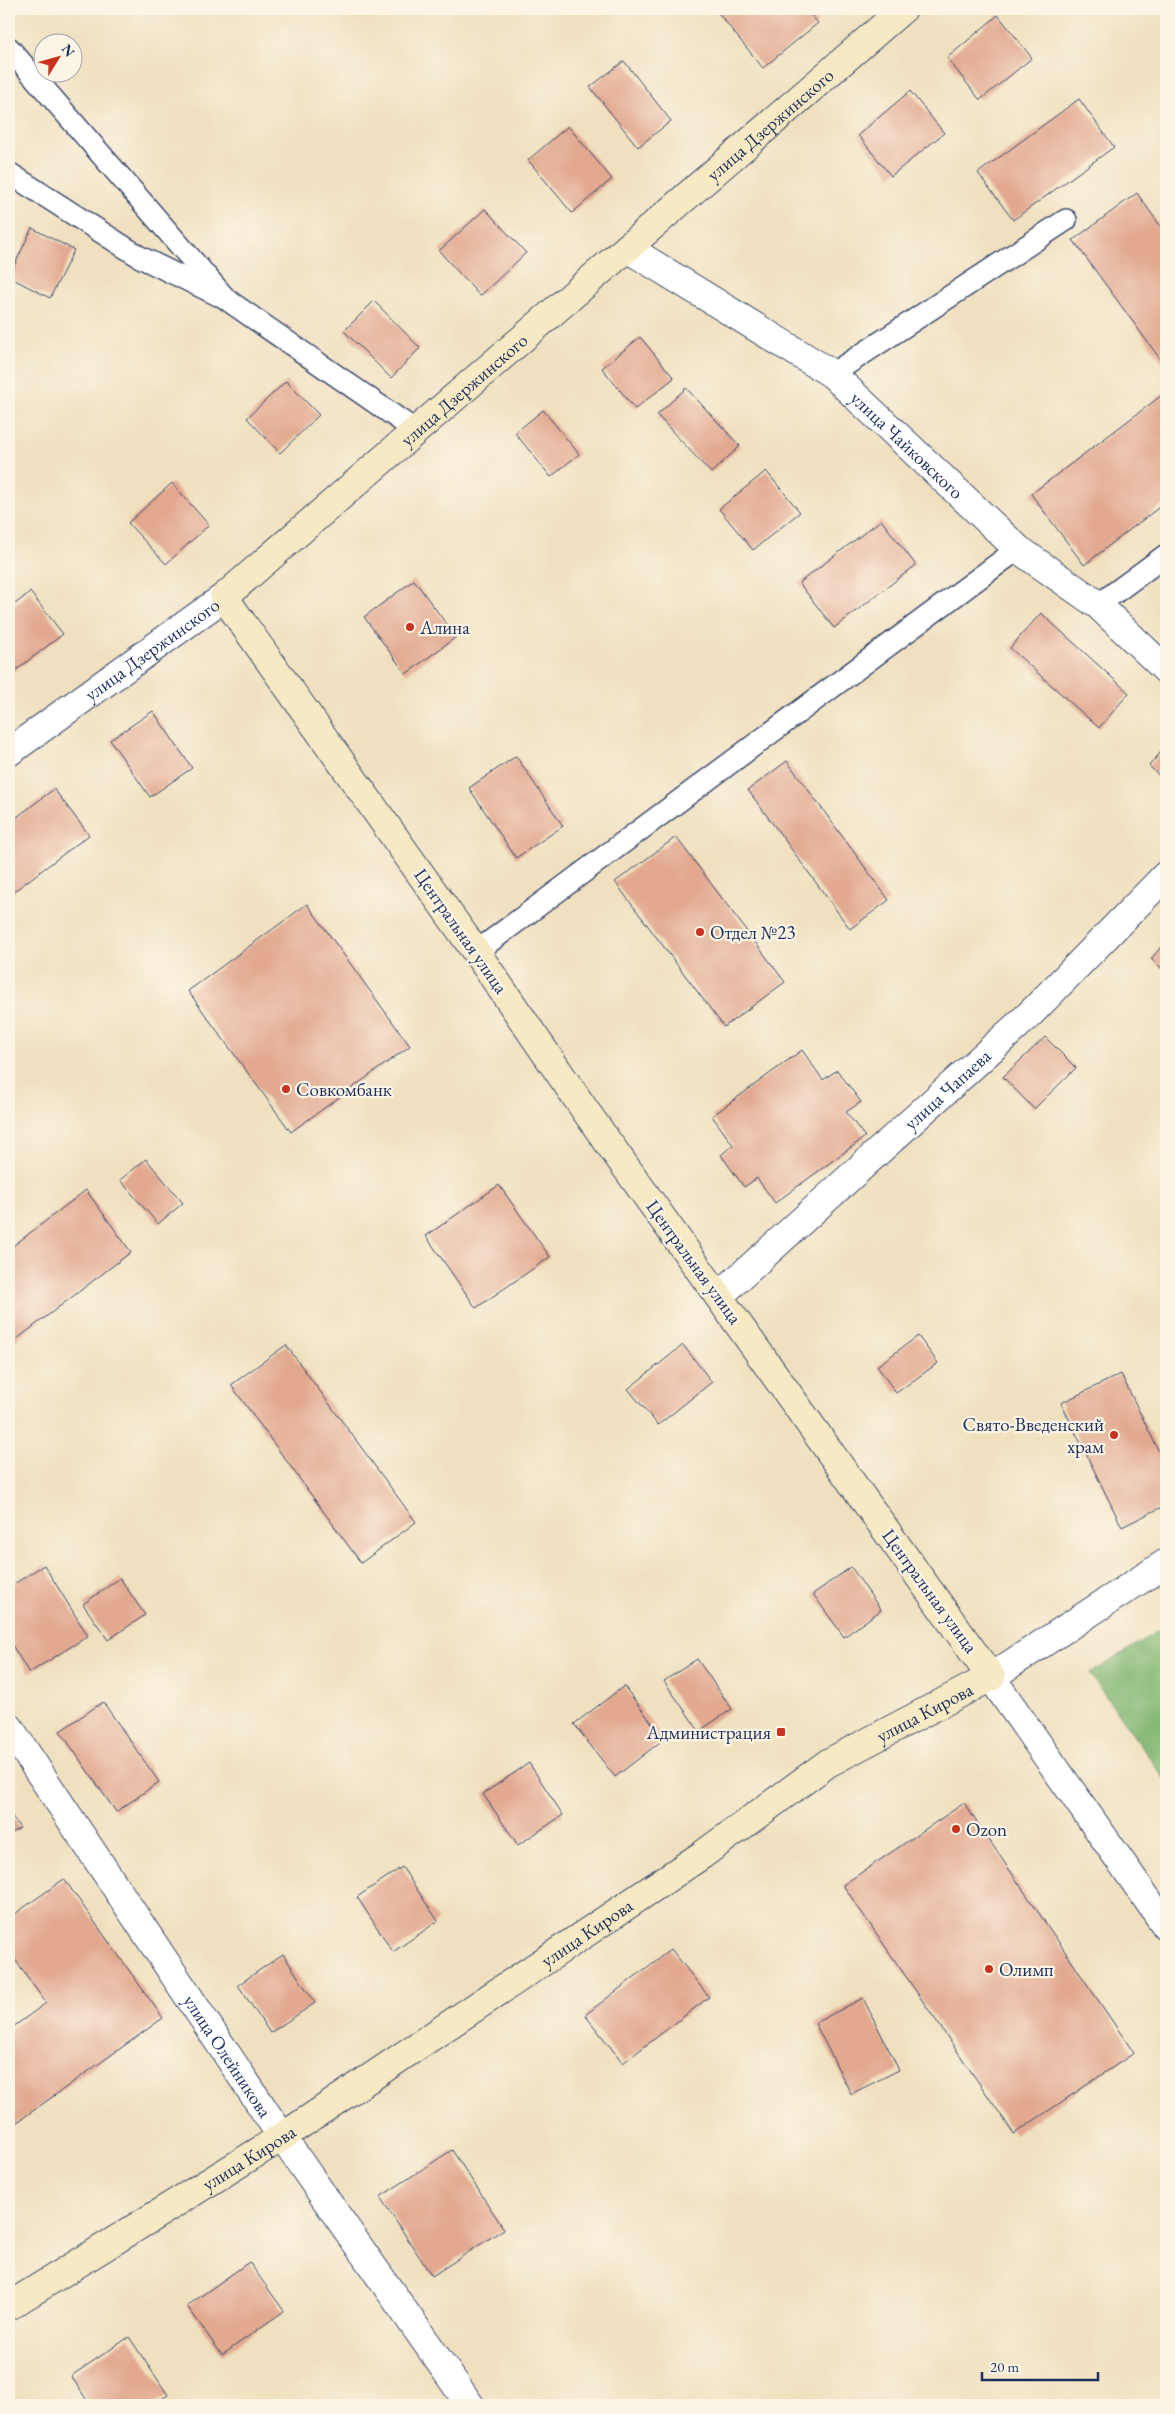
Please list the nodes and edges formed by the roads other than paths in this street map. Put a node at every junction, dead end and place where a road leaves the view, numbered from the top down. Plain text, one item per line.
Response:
1 (903, 9) edge
2 (9, 48) edge
3 (9, 173) edge
4 (1066, 220) dead end
5 (627, 248) junction
6 (226, 299) junction
7 (832, 374) junction
8 (416, 432) junction
9 (1018, 549) junction
10 (1166, 555) edge
11 (224, 597) junction
12 (1098, 605) junction
13 (1166, 670) edge
14 (9, 752) edge
15 (1166, 875) edge
16 (476, 952) junction
17 (719, 1296) junction
18 (1166, 1563) edge
19 (991, 1677) junction
20 (9, 1727) edge
21 (1166, 1926) edge
22 (282, 2136) junction
23 (9, 2306) edge
24 (470, 2405) edge

1 - 5 street, улица Дзержинского
2 - 6 lane
3 - 6 lane
4 - 7 lane
5 - 7 street, улица Чайковского
5 - 8 street, улица Дзержинского
6 - 8 lane
7 - 9 street, улица Чайковского
8 - 11 street, улица Дзержинского
9 - 12 street, улица Чайковского
9 - 16 lane
10 - 12 lane
11 - 14 street, улица Дзержинского
11 - 16 street, Центральная улица
12 - 13 street, улица Чайковского
15 - 17 street, улица Чапаева
16 - 17 street, Центральная улица
17 - 19 street, Центральная улица
18 - 19 street, улица Кирова
19 - 21 street, Центральная улица
19 - 22 street, улица Кирова
20 - 22 street, улица Олейникова
22 - 23 street, улица Кирова
22 - 24 street, улица Олейникова

